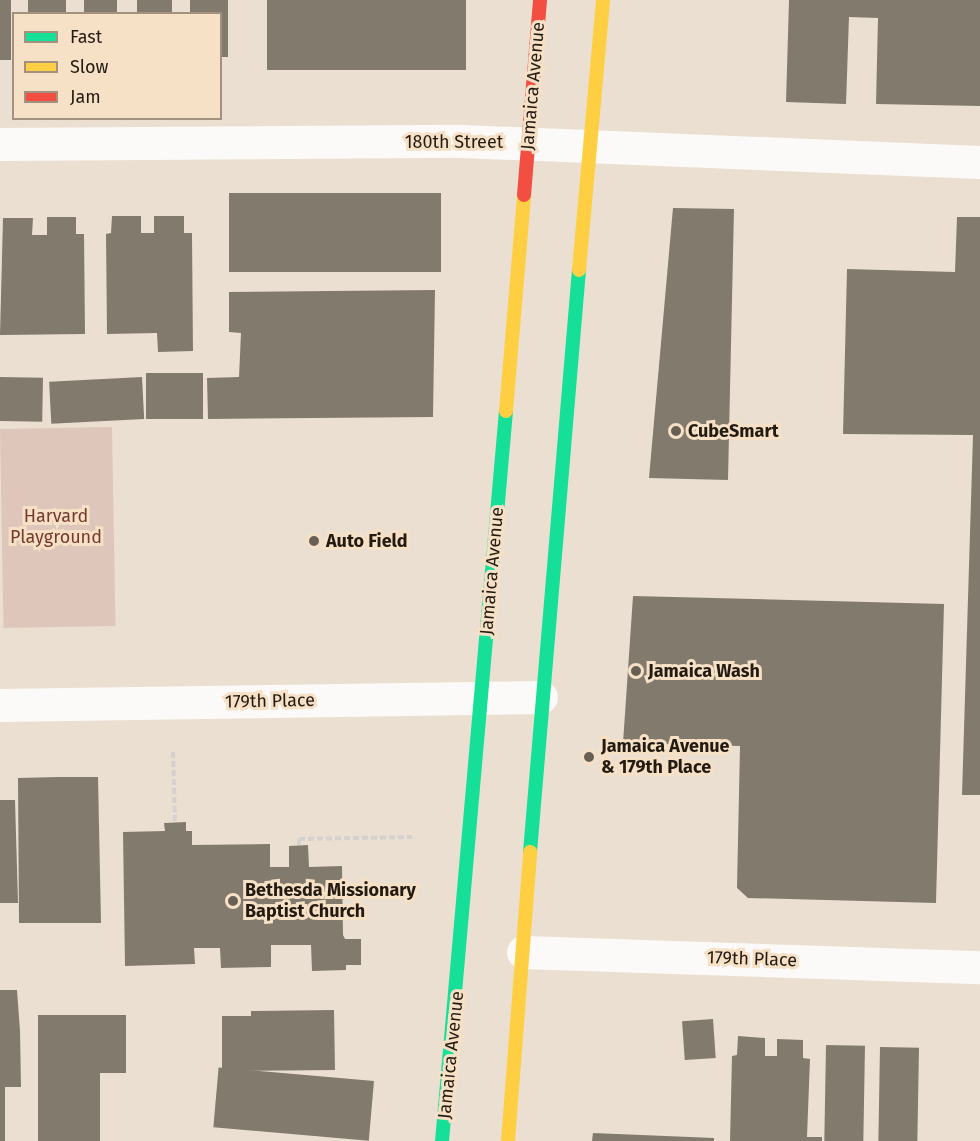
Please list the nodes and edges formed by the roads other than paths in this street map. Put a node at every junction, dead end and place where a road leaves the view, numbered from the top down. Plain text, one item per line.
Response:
1 (540, 0) edge
2 (603, 0) edge
3 (528, 142) junction
4 (0, 144) edge
5 (591, 147) junction
6 (980, 162) edge
7 (480, 697) junction
8 (541, 697) junction
9 (0, 705) edge
10 (523, 952) junction
11 (980, 968) edge
12 (442, 1141) edge
13 (508, 1141) edge

1 - 3 main road, Jamaica Avenue
2 - 5 main road
3 - 4 street, 180th Street
3 - 5 street, 180th Street
3 - 7 main road, Jamaica Avenue
5 - 6 street, 180th Street
5 - 8 main road
7 - 8 street, 179th Place
7 - 9 street, 179th Place
7 - 12 main road, Jamaica Avenue
8 - 10 main road
10 - 11 street, 179th Place
10 - 13 main road

